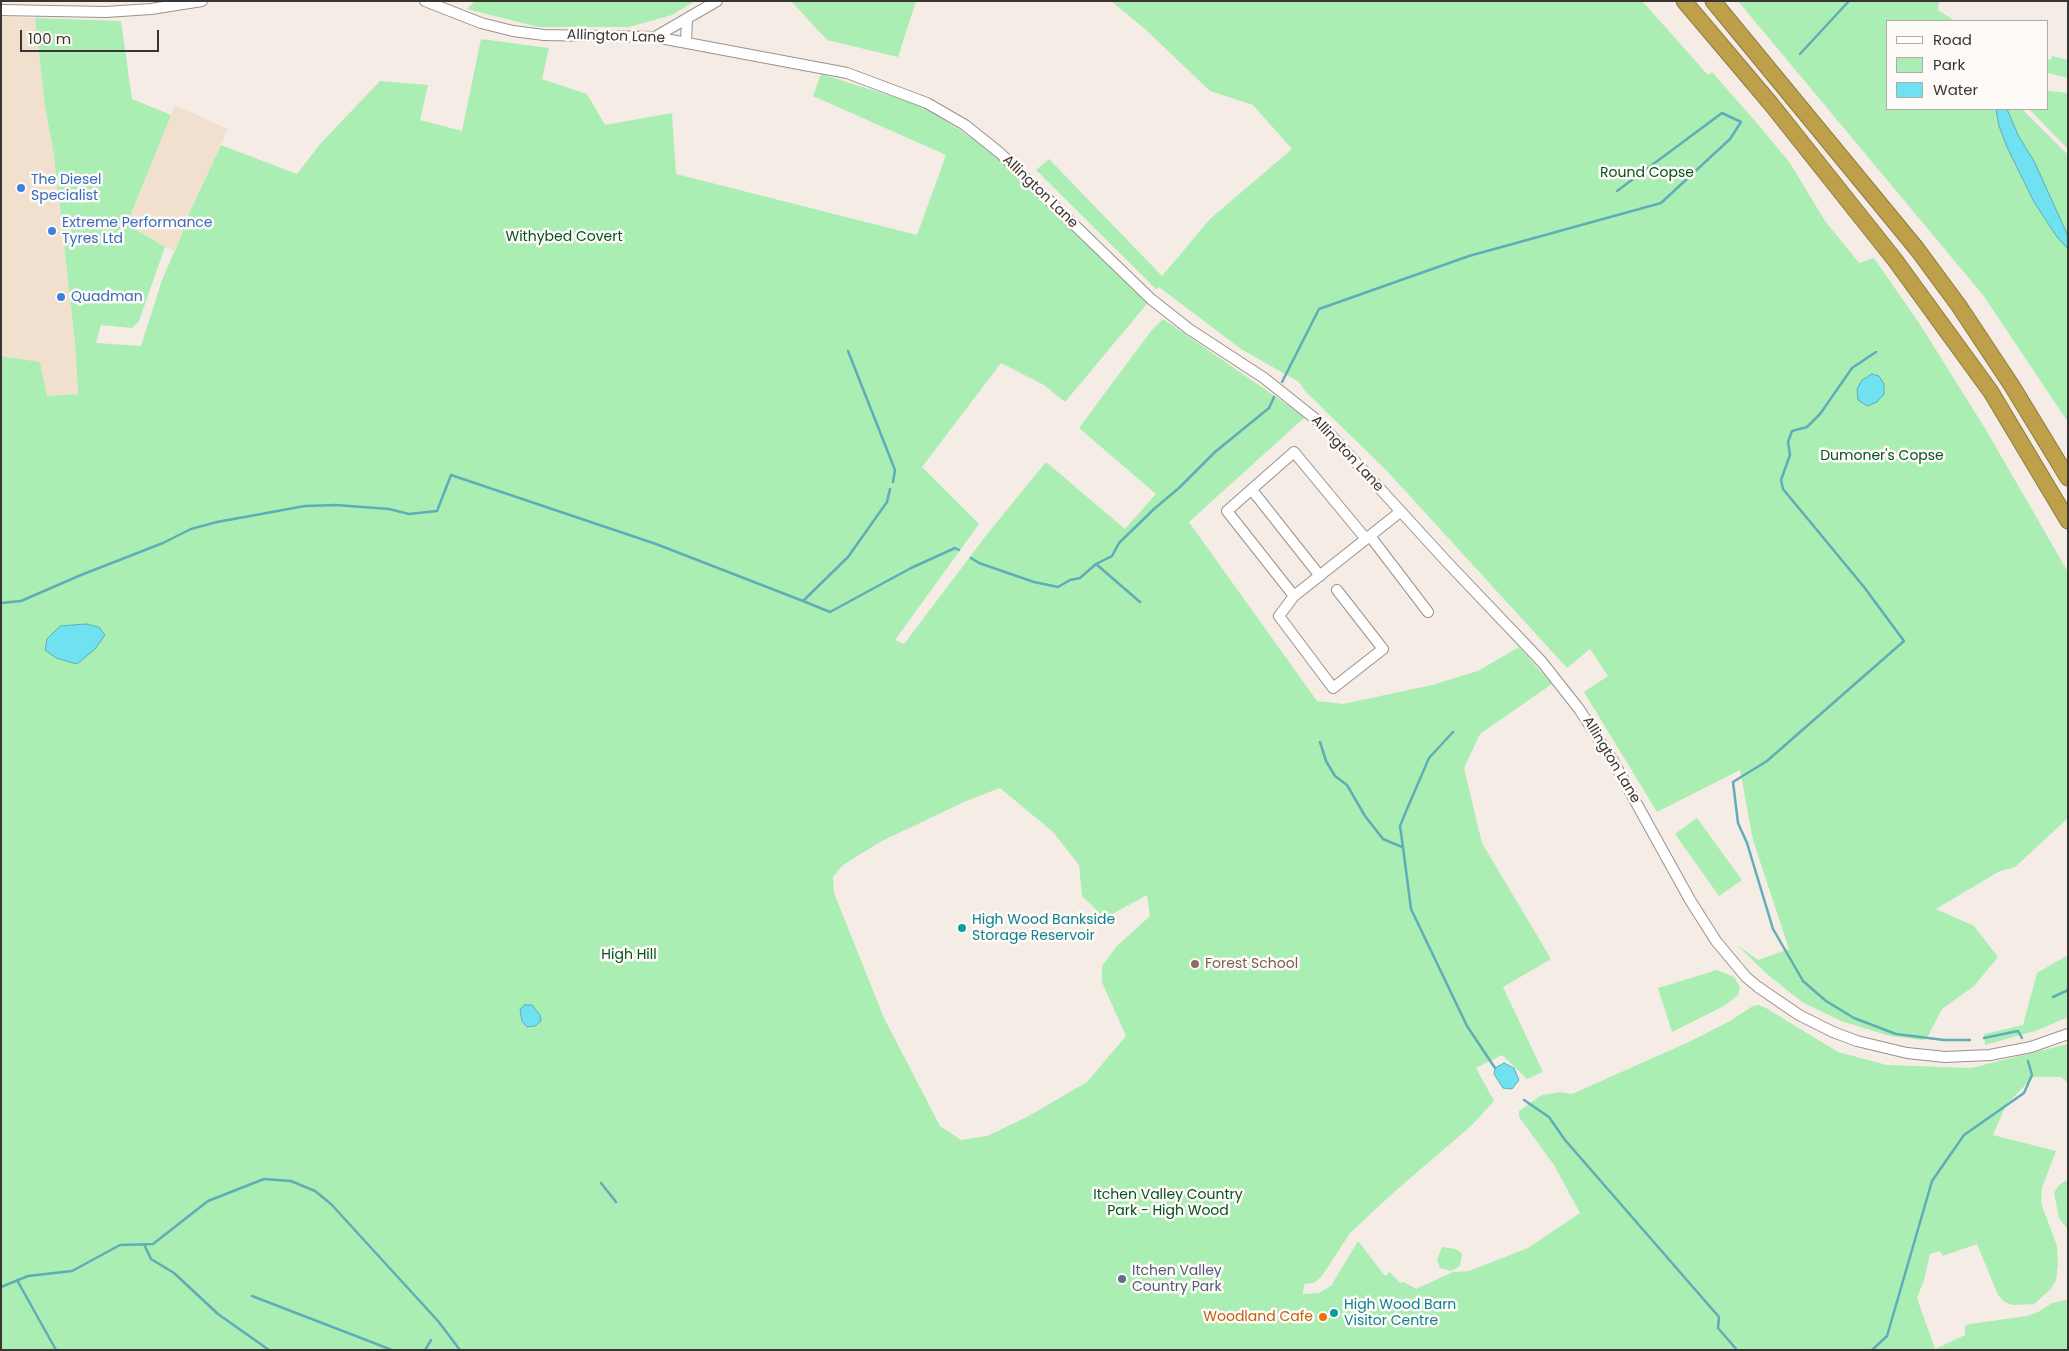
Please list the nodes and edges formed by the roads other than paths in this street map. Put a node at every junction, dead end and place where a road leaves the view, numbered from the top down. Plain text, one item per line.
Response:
1 (202, 1) edge
2 (425, 1) edge
3 (717, 1) edge
4 (1684, 1) edge
5 (1712, 1) edge
6 (1, 10) edge
7 (686, 19) junction
8 (655, 37) junction
9 (686, 42) junction
10 (2068, 478) edge
11 (1252, 490) junction
12 (1400, 512) junction
13 (2068, 521) edge
14 (1368, 537) junction
15 (1320, 576) junction
16 (1337, 590) dead end
17 (1294, 596) junction
18 (1428, 612) dead end
19 (2068, 1034) edge

1 - 6 street
2 - 8 street, Allington Lane
3 - 7 street
4 - 13 highway
5 - 10 highway
7 - 8 street
7 - 9 street
8 - 9 street, Allington Lane
9 - 12 street, Allington Lane
11 - 14 street
11 - 15 street
11 - 17 street
12 - 14 street
12 - 19 street, Allington Lane
14 - 15 street
14 - 18 street
15 - 17 street
16 - 17 street

